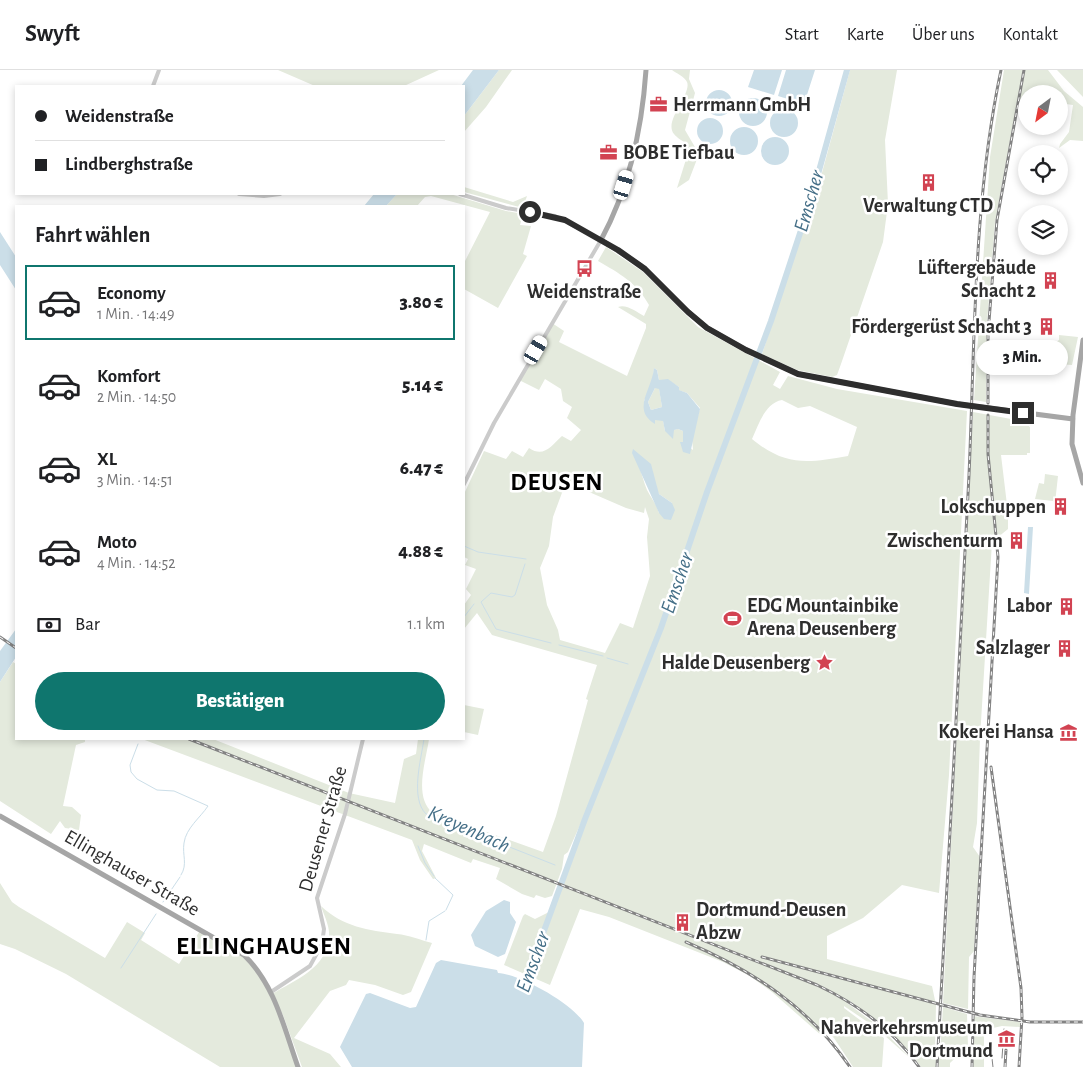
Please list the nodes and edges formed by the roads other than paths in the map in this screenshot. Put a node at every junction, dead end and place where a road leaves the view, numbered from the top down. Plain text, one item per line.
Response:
1 (159, 70) edge
2 (646, 70) edge
3 (153, 85) edge
4 (252, 195) edge
5 (272, 195) edge
6 (463, 195) edge
7 (601, 240) junction
8 (1083, 340) edge
9 (1073, 419) junction
10 (465, 482) edge
11 (1083, 483) edge
12 (363, 740) edge
13 (0, 816) edge
14 (271, 992) junction
15 (298, 1067) edge

1 - 3 street
2 - 7 main road
4 - 5 street
6 - 7 street
7 - 9 main road
7 - 10 street
8 - 9 main road
9 - 11 main road
12 - 14 street, Deusener Straße
13 - 14 main road, Ellinghauser Straße
14 - 15 main road, Ellinghauser Straße

